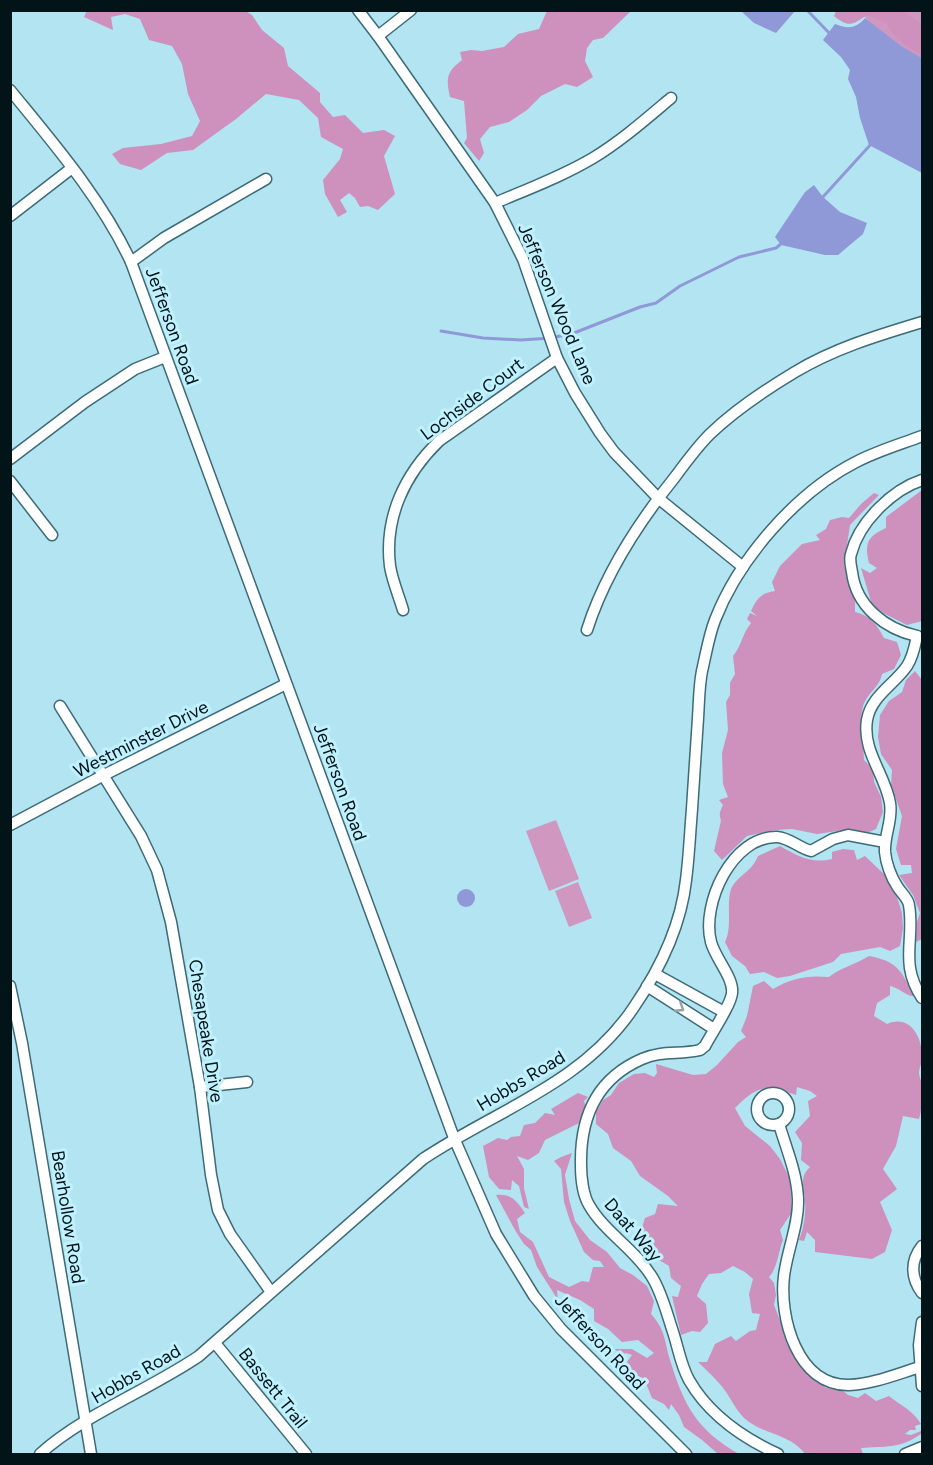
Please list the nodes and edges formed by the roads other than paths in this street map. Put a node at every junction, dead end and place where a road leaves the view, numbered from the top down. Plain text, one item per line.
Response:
1 (357, 10) edge
2 (411, 10) edge
3 (378, 36) junction
4 (10, 90) edge
5 (671, 98) dead end
6 (72, 168) junction
7 (266, 179) dead end
8 (495, 203) junction
9 (10, 216) edge
10 (131, 261) junction
11 (922, 322) edge
12 (165, 357) junction
13 (557, 358) junction
14 (922, 436) edge
15 (10, 459) edge
16 (922, 480) edge
17 (10, 481) edge
18 (658, 498) junction
19 (52, 535) dead end
20 (743, 567) junction
21 (403, 610) dead end
22 (587, 630) dead end
23 (920, 635) edge
24 (286, 684) junction
25 (60, 706) dead end
26 (104, 775) junction
27 (10, 825) edge
28 (885, 842) junction
29 (655, 974) junction
30 (10, 986) edge
31 (647, 986) junction
32 (922, 998) edge
33 (724, 1011) junction
34 (714, 1029) junction
35 (247, 1082) dead end
36 (200, 1087) junction
37 (779, 1124) dead end
38 (454, 1138) junction
39 (922, 1246) edge
40 (271, 1292) junction
41 (922, 1293) edge
42 (922, 1322) edge
43 (214, 1343) junction
44 (920, 1367) junction
45 (922, 1386) edge
46 (85, 1423) junction
47 (922, 1447) edge
48 (40, 1455) edge
49 (91, 1455) edge
50 (306, 1455) edge
51 (686, 1455) edge
52 (778, 1455) edge
53 (905, 1455) edge

1 - 3 street
2 - 3 street
3 - 8 street, Jefferson Wood Lane
4 - 6 street, Jefferson Road
5 - 8 street
6 - 9 street
6 - 10 street, Jefferson Road
7 - 10 street
8 - 13 street, Jefferson Wood Lane
10 - 12 street, Jefferson Road
11 - 18 street
12 - 15 street
12 - 24 street, Jefferson Road
13 - 18 street, Jefferson Wood Lane
13 - 21 street, Lochside Court
14 - 20 street, Hobbs Road
16 - 23 street
17 - 19 street
18 - 20 street, Jefferson Wood Lane
18 - 22 street
20 - 29 street, Hobbs Road
23 - 28 street
24 - 26 street, Westminster Drive
24 - 38 street, Jefferson Road
25 - 26 street, Chesapeake Drive
26 - 27 street, Westminster Drive
26 - 36 street, Chesapeake Drive
28 - 32 street
28 - 33 street
29 - 31 street, Hobbs Road
29 - 33 street
30 - 46 street, Bearhollow Road
31 -> 34 street
31 - 38 street, Hobbs Road
33 - 34 street
34 - 52 street, Daat Way
35 - 36 street
36 - 40 street, Chesapeake Drive
37 - 44 street
38 - 40 street, Hobbs Road
38 - 51 street, Jefferson Road
39 - 41 street
40 - 43 street, Hobbs Road
42 - 44 street
43 - 46 street, Hobbs Road
43 - 50 street, Bassett Trail
44 - 45 street
46 - 48 street, Hobbs Road
46 - 49 street, Bearhollow Road
47 - 53 street

